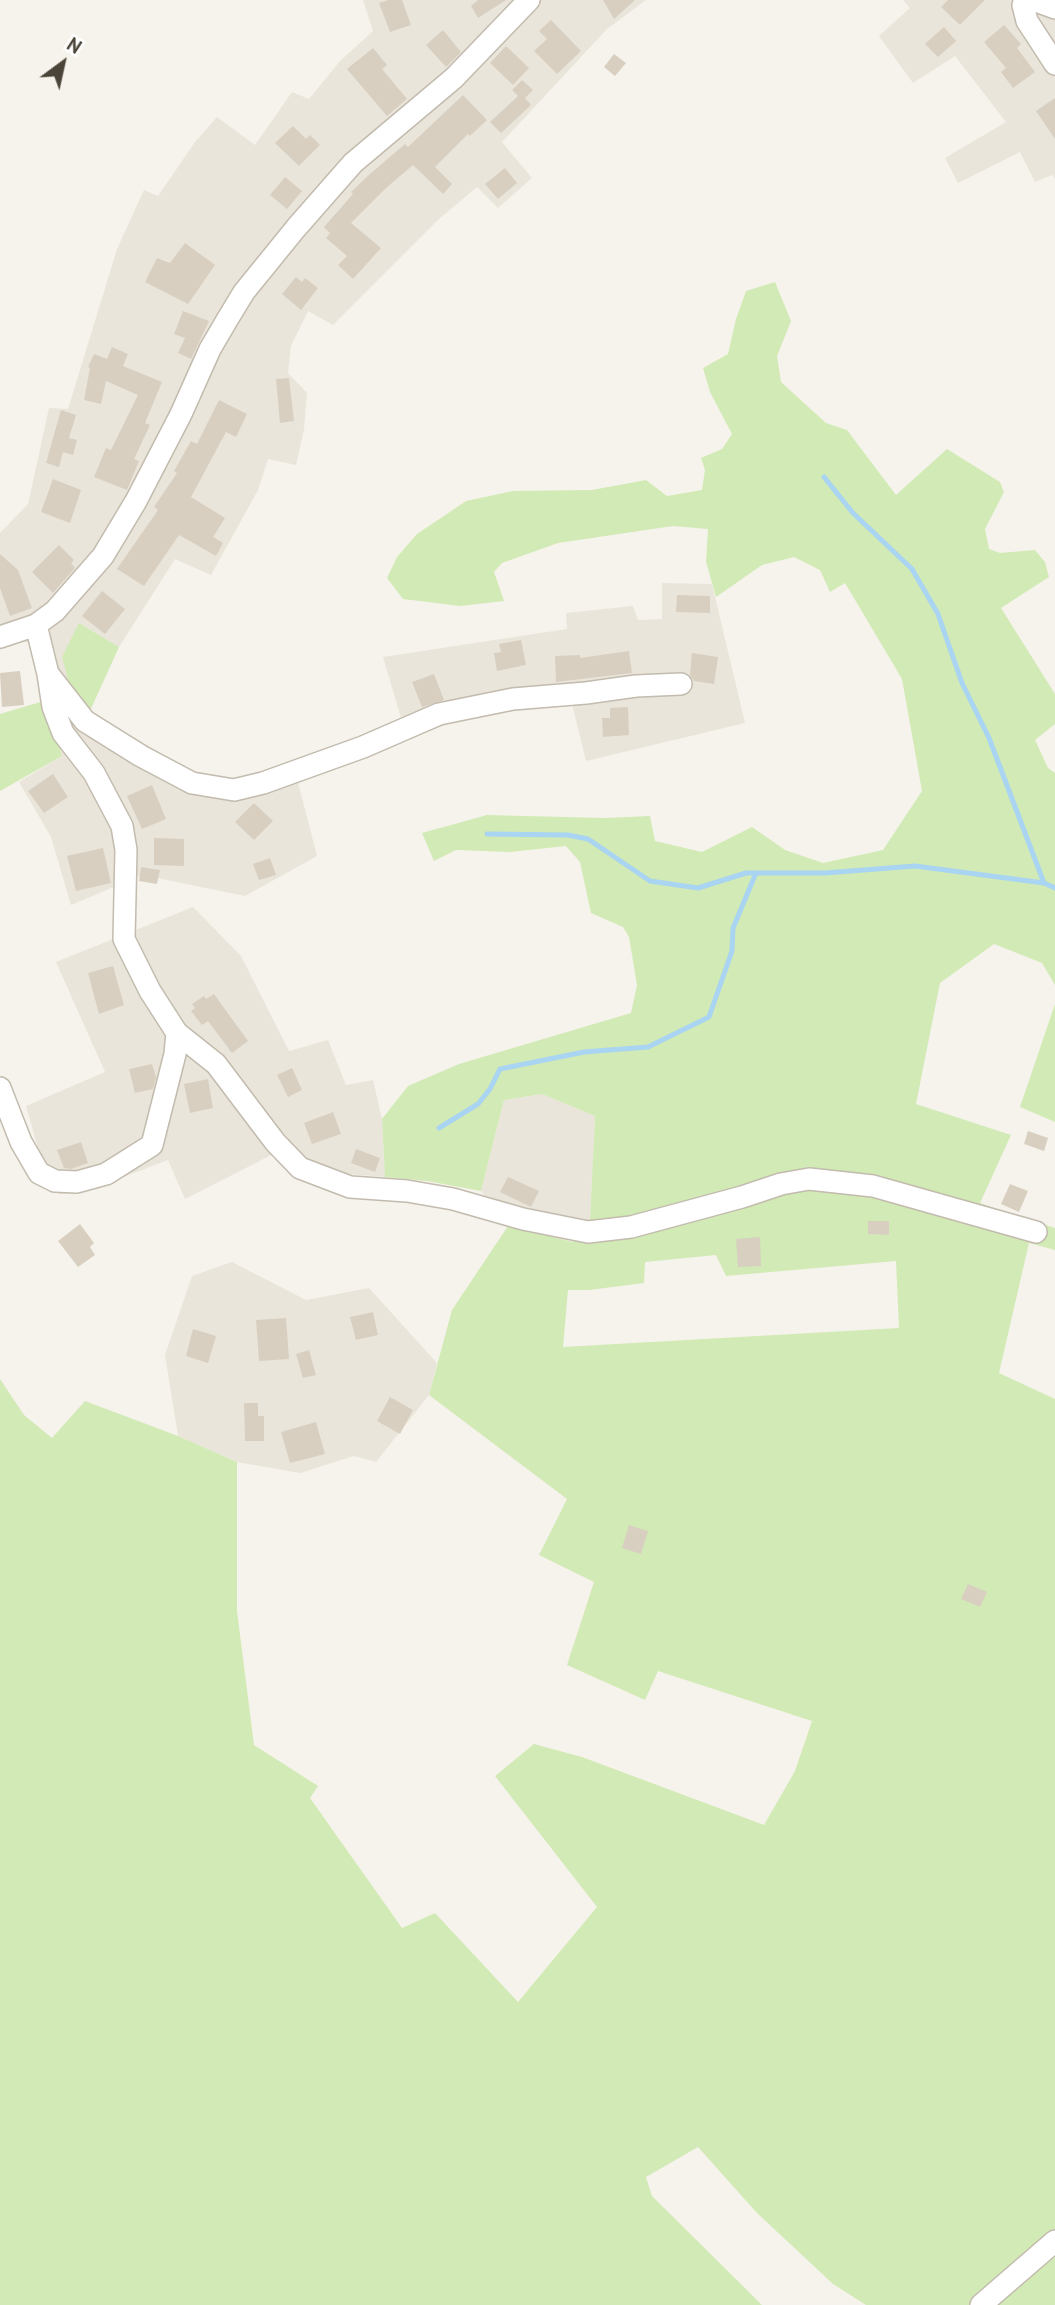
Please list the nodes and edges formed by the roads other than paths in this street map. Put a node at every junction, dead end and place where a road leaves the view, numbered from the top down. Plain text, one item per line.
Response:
1 (529, 0) edge
2 (1026, 0) edge
3 (1033, 0) edge
4 (1055, 8) edge
5 (1055, 64) edge
6 (36, 625) junction
7 (0, 638) edge
8 (48, 674) junction
9 (681, 684) dead end
10 (177, 1033) junction
11 (0, 1088) edge
12 (1036, 1232) dead end
13 (1055, 2241) edge
14 (981, 2305) edge

1 - 6 street
2 - 5 street
3 - 4 street
6 - 7 street
6 - 8 street
8 - 9 street
8 - 10 street
10 - 11 street
10 - 12 street
13 - 14 street

